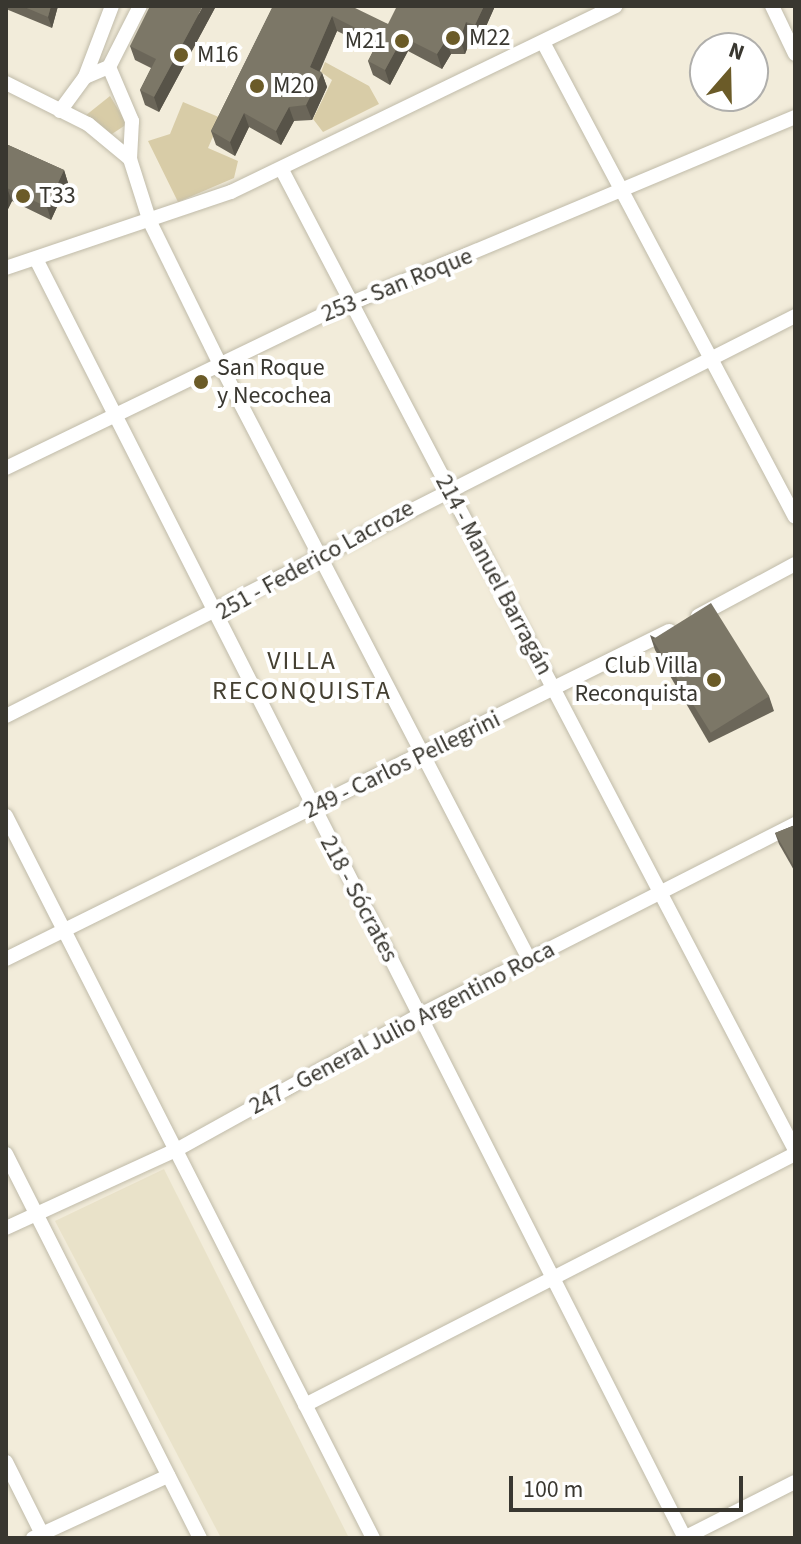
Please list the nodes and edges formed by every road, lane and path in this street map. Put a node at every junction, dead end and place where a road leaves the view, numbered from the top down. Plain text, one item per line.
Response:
1 (112, 6) edge
2 (140, 6) edge
3 (615, 6) edge
4 (772, 6) edge
5 (544, 44) junction
6 (795, 54) edge
7 (109, 67) junction
8 (85, 77) junction
9 (6, 83) edge
10 (60, 111) junction
11 (795, 117) edge
12 (130, 159) junction
13 (282, 170) junction
14 (624, 193) junction
15 (150, 222) junction
16 (36, 259) junction
17 (6, 268) edge
18 (352, 304) junction
19 (795, 316) edge
20 (712, 357) junction
21 (220, 364) junction
22 (110, 416) junction
23 (6, 468) edge
24 (447, 487) junction
25 (795, 517) edge
26 (320, 557) junction
27 (795, 564) edge
28 (212, 617) junction
29 (555, 691) junction
30 (6, 716) edge
31 (423, 755) junction
32 (311, 808) junction
33 (6, 816) edge
34 (795, 824) edge
35 (662, 890) junction
36 (66, 929) junction
37 (6, 959) edge
38 (529, 959) junction
39 (420, 1015) junction
40 (178, 1149) junction
41 (795, 1152) edge
42 (6, 1154) edge
43 (36, 1213) junction
44 (6, 1228) edge
45 (554, 1278) junction
46 (305, 1405) junction
47 (6, 1462) edge
48 (168, 1476) junction
49 (795, 1482) edge
50 (39, 1536) edge
51 (200, 1538) edge
52 (373, 1538) edge
53 (684, 1538) edge

1 - 8 street
2 - 7 street
3 - 5 street
4 - 6 street
5 - 13 street
5 - 14 street
7 - 8 street
7 - 12 street
8 - 10 street
9 - 10 street
10 - 12 street
11 - 14 street, 253 - San Roque
12 - 15 street
13 - 15 street
13 - 18 street, 214 - Manuel Barragán
14 - 18 street, 253 - San Roque
14 - 20 street
15 - 16 street
15 - 21 street
16 - 17 street
16 - 22 street, 218 - Sócrates
18 - 21 street, 253 - San Roque
18 - 24 street, 214 - Manuel Barragán
19 - 20 street, 251 - Federico Lacroze
20 - 24 street, 251 - Federico Lacroze
20 - 25 street
21 - 22 street, 253 - San Roque
21 - 26 street
22 - 23 street, 253 - San Roque
22 - 28 street, 218 - Sócrates
24 - 26 street, 251 - Federico Lacroze
24 - 29 street, 214 - Manuel Barragán
26 - 28 street, 251 - Federico Lacroze
26 - 31 street
27 - 29 street, 249 - Carlos Pellegrini
28 - 30 street, 251 - Federico Lacroze
28 - 32 street, 218 - Sócrates
29 - 31 street, 249 - Carlos Pellegrini
29 - 35 street, 214 - Manuel Barragán
31 - 32 street, 249 - Carlos Pellegrini
31 - 38 street
32 - 36 street, 249 - Carlos Pellegrini
32 - 39 street, 218 - Sócrates
33 - 36 street
34 - 35 street, 247 - General Julio Argentino Roca
35 - 38 street, 247 - General Julio Argentino Roca
35 - 41 street, 214 - Manuel Barragán
36 - 37 street, 249 - Carlos Pellegrini
36 - 40 street
38 - 39 street, 247 - General Julio Argentino Roca
39 - 40 street, 247 - General Julio Argentino Roca
39 - 45 street, 218 - Sócrates
40 - 43 street, 247 - General Julio Argentino Roca
40 - 46 street
41 - 45 street
42 - 43 street
43 - 44 street, 247 - General Julio Argentino Roca
43 - 48 street
45 - 46 street
45 - 53 street, 218 - Sócrates
46 - 52 street
47 - 50 street
48 - 50 street
48 - 51 street
49 - 53 street

